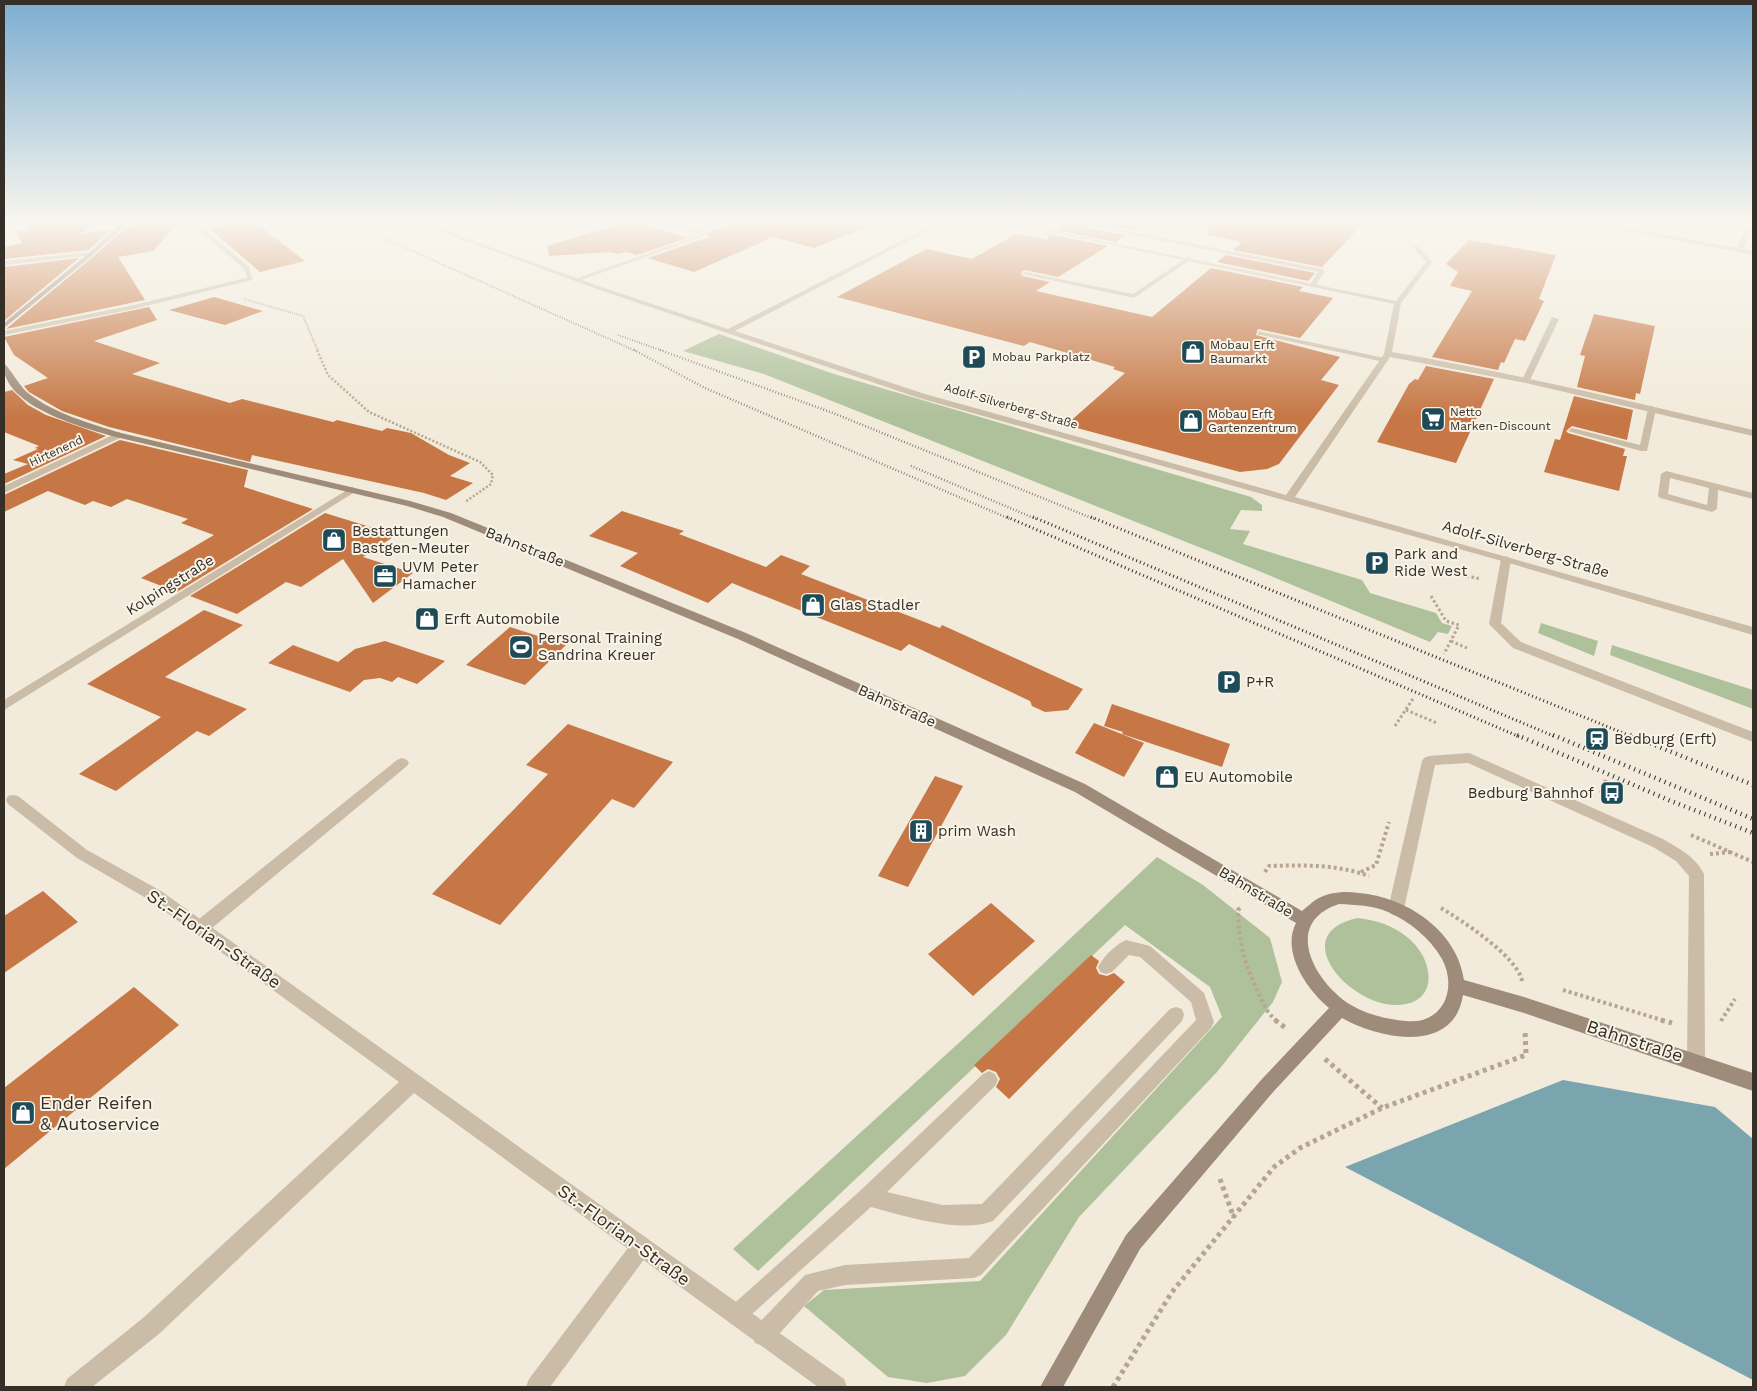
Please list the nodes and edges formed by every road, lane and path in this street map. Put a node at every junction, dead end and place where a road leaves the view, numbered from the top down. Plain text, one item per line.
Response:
1 (50, 288) edge
2 (217, 288) edge
3 (599, 288) edge
4 (813, 288) edge
5 (1094, 288) edge
6 (1146, 288) edge
7 (1327, 288) edge
8 (1409, 288) edge
9 (213, 289) junction
10 (1398, 303) junction
11 (1555, 319) dead end
12 (4, 326) edge
13 (728, 332) junction
14 (4, 333) edge
15 (1261, 334) dead end
16 (1386, 357) junction
17 (4, 366) edge
18 (1526, 380) junction
19 (1652, 409) junction
20 (1572, 431) dead end
21 (1753, 433) edge
22 (119, 435) junction
23 (1714, 486) junction
24 (4, 490) edge
25 (352, 490) junction
26 (1753, 496) edge
27 (1289, 498) junction
28 (447, 516) junction
29 (1506, 559) junction
30 (1447, 572) dead end
31 (1501, 583) junction
32 (1431, 596) dead end
33 (1753, 631) edge
34 (1451, 641) junction
35 (1467, 648) dead end
36 (1444, 654) dead end
37 (1414, 697) dead end
38 (4, 706) edge
39 (1406, 710) junction
40 (1437, 724) dead end
41 (1395, 726) dead end
42 (1753, 737) edge
43 (402, 763) dead end
44 (1606, 780) dead end
45 (1600, 795) dead end
46 (13, 800) dead end
47 (1732, 852) dead end
48 (1753, 862) edge
49 (1396, 909) junction
50 (1304, 920) junction
51 (200, 928) junction
52 (1106, 966) dead end
53 (1531, 980) dead end
54 (1458, 986) junction
55 (1559, 989) dead end
56 (1524, 1005) junction
57 (1340, 1008) junction
58 (1176, 1014) dead end
59 (1696, 1031) junction
60 (1696, 1062) junction
61 (989, 1080) dead end
62 (412, 1082) junction
63 (1753, 1082) edge
64 (1210, 1152) junction
65 (868, 1197) junction
66 (1234, 1218) junction
67 (641, 1247) junction
68 (736, 1315) junction
69 (763, 1335) junction
70 (76, 1387) edge
71 (537, 1387) edge
72 (836, 1387) edge
73 (1051, 1387) edge
74 (1113, 1387) edge

1 - 12 street
2 - 9 street
3 - 13 street, Adolf-Silverberg-Straße
4 - 13 street
5 - 6 street
7 - 10 street
8 - 10 street
9 - 14 street
9 - 28 path
10 - 16 street
11 - 18 street
13 - 27 street, Adolf-Silverberg-Straße
15 - 16 street
16 - 18 street
16 - 27 street
17 - 22 street
18 - 19 street
19 - 20 street
19 - 21 street
22 - 24 street, Hirtenend
22 - 25 street
23 - 23 street
23 - 26 street
25 - 28 street
25 - 38 street, Kolpingstraße
27 - 29 street, Adolf-Silverberg-Straße
28 - 50 street, Bahnstraße
29 - 31 street
29 - 33 street, Adolf-Silverberg-Straße
30 - 31 path
31 - 42 street
32 - 34 path
34 - 35 path
34 - 36 path
37 - 39 path
39 - 40 path
39 - 41 path
43 - 51 street
44 - 45 path
46 - 51 street, St.-Florian-Straße
47 - 48 path
49 - 50 street
49 - 54 street
49 - 59 street
50 - 57 street
51 - 62 street, St.-Florian-Straße
52 - 69 street
53 - 56 path
54 - 56 street, Bahnstraße
54 - 57 street
55 - 59 path
56 - 60 street, Bahnstraße
56 - 66 path
57 - 64 street
58 - 65 street
59 - 60 street
60 - 63 street, Bahnstraße
61 - 65 street
62 - 67 street, St.-Florian-Straße
62 - 70 street
64 - 66 path
64 - 73 street
65 - 68 street
66 - 74 path
67 - 68 street, St.-Florian-Straße
67 - 71 street
68 - 69 street, St.-Florian-Straße
69 - 72 street, St.-Florian-Straße

